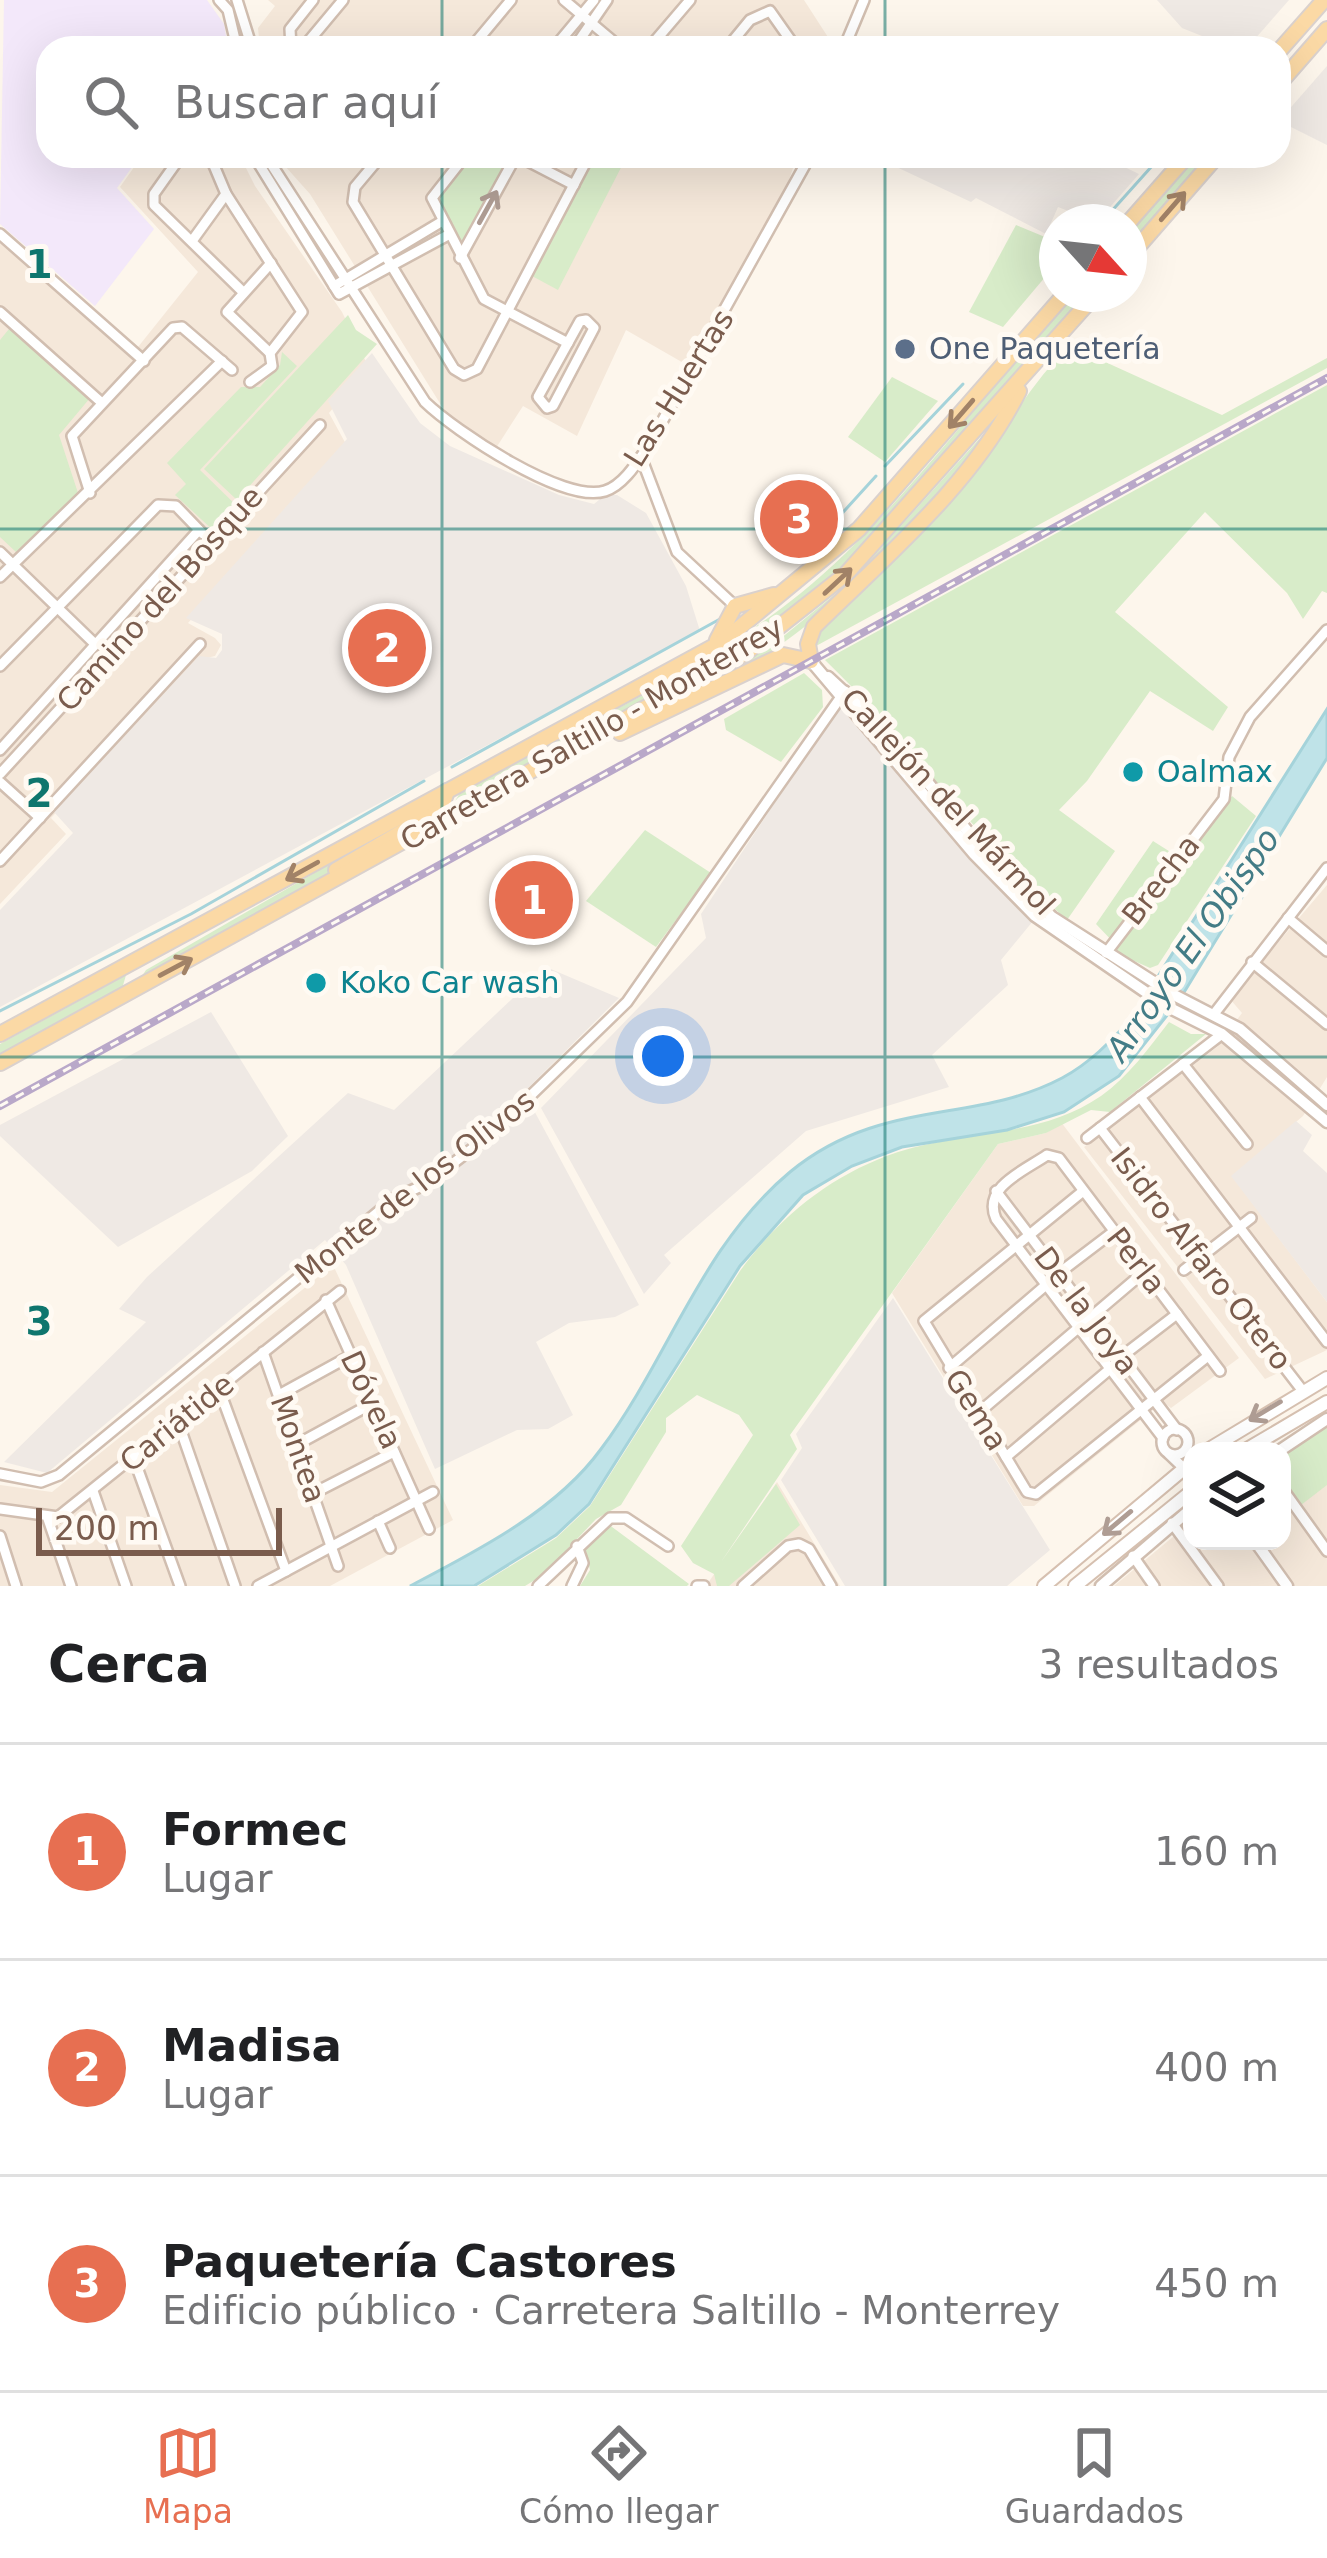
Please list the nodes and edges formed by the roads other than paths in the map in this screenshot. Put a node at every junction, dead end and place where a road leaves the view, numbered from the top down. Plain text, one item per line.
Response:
1 (219, 0) edge
2 (237, 0) edge
3 (313, 0) edge
4 (344, 0) edge
5 (511, 0) edge
6 (564, 0) edge
7 (594, 0) edge
8 (607, 0) edge
9 (690, 0) edge
10 (864, 0) edge
11 (1324, 0) edge
12 (228, 10) junction
13 (584, 19) junction
14 (1327, 29) edge
15 (234, 36) edge
16 (248, 36) edge
17 (290, 36) edge
18 (313, 36) edge
19 (481, 36) edge
20 (566, 36) edge
21 (578, 36) edge
22 (606, 36) edge
23 (659, 36) edge
24 (737, 36) edge
25 (788, 36) edge
26 (849, 36) edge
27 (1291, 37) edge
28 (1291, 70) edge
29 (173, 168) edge
30 (215, 168) edge
31 (261, 168) edge
32 (274, 168) edge
33 (372, 168) edge
34 (456, 168) edge
35 (510, 168) edge
36 (541, 168) edge
37 (583, 168) edge
38 (804, 168) edge
39 (1176, 168) edge
40 (1206, 168) edge
41 (574, 185) junction
42 (226, 194) junction
43 (1145, 204) edge
44 (441, 222) junction
45 (0, 234) edge
46 (1147, 235) edge
47 (448, 236) junction
48 (192, 241) junction
49 (385, 255) junction
50 (460, 258) junction
51 (271, 263) junction
52 (392, 268) junction
53 (349, 277) junction
54 (356, 288) junction
55 (338, 291) junction
56 (243, 292) junction
57 (1049, 312) edge
58 (1080, 312) edge
59 (505, 313) junction
60 (2, 317) edge
61 (568, 343) junction
62 (270, 353) junction
63 (144, 361) junction
64 (222, 361) junction
65 (232, 370) dead end
66 (1025, 376) junction
67 (250, 382) dead end
68 (102, 403) junction
69 (320, 424) dead end
70 (640, 457) junction
71 (90, 494) junction
72 (200, 530) junction
73 (210, 543) junction
74 (0, 552) edge
75 (12, 564) junction
76 (816, 570) junction
77 (0, 577) edge
78 (54, 606) junction
79 (735, 606) junction
80 (1327, 629) edge
81 (95, 644) junction
82 (200, 644) dead end
83 (704, 652) junction
84 (811, 661) junction
85 (0, 666) edge
86 (843, 693) junction
87 (591, 739) junction
88 (0, 750) edge
89 (0, 778) edge
90 (447, 791) junction
91 (40, 818) junction
92 (958, 827) junction
93 (0, 861) edge
94 (1326, 872) edge
95 (242, 903) junction
96 (283, 908) junction
97 (1288, 918) junction
98 (1327, 951) edge
99 (1106, 953) junction
100 (1252, 962) junction
101 (1120, 968) junction
102 (130, 992) junction
103 (1209, 1012) junction
104 (1327, 1024) edge
105 (0, 1034) edge
106 (1222, 1034) junction
107 (0, 1064) edge
108 (1183, 1064) junction
109 (1140, 1097) junction
110 (1324, 1111) edge
111 (1100, 1128) junction
112 (1087, 1138) dead end
113 (1247, 1144) dead end
114 (995, 1191) junction
115 (1082, 1192) junction
116 (1252, 1218) dead end
117 (1240, 1226) junction
118 (1113, 1232) junction
119 (1028, 1234) junction
120 (1015, 1245) junction
121 (1199, 1258) junction
122 (1184, 1270) dead end
123 (1144, 1272) junction
124 (1059, 1274) junction
125 (1046, 1285) junction
126 (340, 1291) dead end
127 (326, 1300) junction
128 (1177, 1314) junction
129 (1091, 1318) junction
130 (1079, 1328) junction
131 (1327, 1342) edge
132 (263, 1352) junction
133 (350, 1356) junction
134 (1208, 1356) junction
135 (1121, 1357) junction
136 (949, 1368) junction
137 (1110, 1369) junction
138 (1220, 1371) dead end
139 (1327, 1378) edge
140 (219, 1389) junction
141 (1302, 1390) junction
142 (279, 1395) junction
143 (1153, 1400) junction
144 (373, 1402) junction
145 (1327, 1402) edge
146 (1142, 1409) junction
147 (977, 1414) junction
148 (1327, 1419) edge
149 (178, 1422) junction
150 (1177, 1430) junction
151 (1162, 1438) junction
152 (1187, 1442) edge
153 (1220, 1442) edge
154 (1259, 1442) edge
155 (1291, 1444) edge
156 (296, 1445) junction
157 (394, 1452) junction
158 (1183, 1452) edge
159 (1169, 1454) junction
160 (1006, 1457) junction
161 (134, 1459) junction
162 (1183, 1464) edge
163 (0, 1474) edge
164 (1183, 1474) edge
165 (93, 1491) junction
166 (433, 1492) dead end
167 (314, 1493) junction
168 (1183, 1498) edge
169 (417, 1500) junction
170 (1291, 1501) edge
171 (0, 1509) edge
172 (1183, 1514) edge
173 (48, 1520) junction
174 (378, 1521) junction
175 (1172, 1522) junction
176 (429, 1529) dead end
177 (0, 1536) edge
178 (332, 1546) junction
179 (577, 1546) junction
180 (668, 1546) dead end
181 (390, 1548) dead end
182 (1262, 1550) edge
183 (1327, 1551) edge
184 (1133, 1556) junction
185 (338, 1566) dead end
186 (4, 1567) edge
187 (286, 1571) junction
188 (16, 1586) edge
189 (71, 1586) edge
190 (126, 1586) edge
191 (180, 1586) edge
192 (235, 1586) edge
193 (258, 1586) edge
194 (538, 1586) edge
195 (572, 1586) edge
196 (743, 1586) edge
197 (831, 1586) edge
198 (1044, 1586) edge
199 (1075, 1586) edge
200 (1101, 1586) edge
201 (1154, 1586) edge
202 (1218, 1586) edge
203 (1287, 1586) edge

1 - 12 street
2 - 12 street
2 - 16 street
3 - 17 street
4 - 18 street
5 - 19 street
6 - 13 street
7 - 13 street
8 - 13 street
9 - 23 street
10 - 26 street
11 - 27 main road
12 - 15 street
13 - 20 street
13 - 21 street
13 - 22 street
14 - 28 main road
24 - 25 street
29 - 48 street
30 - 42 street
31 - 55 street
32 - 53 street, Las Huertas
33 - 49 street
34 - 44 street
50 -> 35 street
36 - 41 street
37 - 41 street
38 - 70 street, Las Huertas
39 - 43 main road
46 -> 40 main road
41 - 59 street
42 - 48 street
42 - 51 street
44 - 47 street
44 - 49 street
45 - 63 street
47 - 50 street
47 - 52 street
48 - 56 street
49 - 52 street
49 - 53 street
50 - 59 street
51 - 56 street
51 - 62 street
52 - 54 street
52 - 59 street
53 - 54 street, Las Huertas
53 - 55 street
54 - 55 street
54 - 70 street, Las Huertas
56 - 62 street
57 -> 76 main road, Carretera Saltillo - Monterrey
58 - 66 main road, Carretera Saltillo - Monterrey
59 - 61 street
60 - 68 street
61 - 61 street
62 - 67 street
63 - 64 street
63 - 68 street
64 - 65 street
64 - 71 street
66 - 84 main road
87 -> 66 main road, Carretera Saltillo - Monterrey
68 - 71 street
69 - 73 street, Camino del Bosque
70 - 79 street
71 - 75 street
72 - 73 street
72 - 78 street
72 - 81 street, Camino del Bosque
73 - 89 street, Camino del Bosque
74 - 75 street
75 - 77 street
75 - 78 street
76 - 79 main road
76 - 83 main road, Carretera Saltillo - Monterrey
78 - 81 street
78 - 85 street
79 - 83 main road
80 - 99 street, Brecha
81 - 88 street, Camino del Bosque
82 - 91 street
83 - 90 main road, Carretera Saltillo - Monterrey
84 - 86 street, Callejón del Mármol
84 - 87 main road
86 - 92 street, Callejón del Mármol
86 - 163 street, Monte de los Olivos
87 - 96 main road, Carretera Saltillo - Monterrey
89 - 91 street
90 -> 95 main road, Carretera Saltillo - Monterrey
90 - 96 main road
91 - 93 street
92 - 99 street, Callejón del Mármol
92 - 101 street, Callejón del Mármol
94 - 97 street
95 - 102 main road
95 - 105 main road, Carretera Saltillo - Monterrey
102 -> 96 main road, Carretera Saltillo - Monterrey
97 - 98 street
97 - 100 street
99 - 101 street, Callejón del Mármol
100 - 103 street
100 - 104 street
101 - 103 street
101 - 106 street
102 - 107 main road, Carretera Saltillo - Monterrey
103 - 110 street
106 - 108 street
106 - 110 street
108 - 109 street
108 - 113 street
109 - 111 street
109 - 117 street
111 - 112 street
111 - 121 street, Isidro Alfaro Otero
114 - 115 street, Perla
114 - 119 street, De la Joya
114 - 120 street, De la Joya
115 - 118 street, Perla
115 - 119 street
116 - 117 street
117 - 121 street
117 - 131 street
118 - 123 street, Perla
118 - 124 street
119 - 120 street
119 - 124 street, De la Joya
120 - 125 street, De la Joya
120 - 136 street, Gema
121 - 122 street
121 - 141 street, Isidro Alfaro Otero
123 - 128 street, Perla
123 - 129 street
124 - 129 street, De la Joya
125 - 130 street, De la Joya
125 - 136 street
126 - 127 street, Cariátide
127 - 132 street, Cariátide
127 - 133 street, Dóvela
128 - 134 street, Perla
128 - 135 street
129 - 130 street
129 - 135 street, De la Joya
130 - 137 street, De la Joya
130 - 147 street
132 - 140 street, Cariátide
132 - 142 street, Montea
133 - 142 street
133 - 144 street, Dóvela
134 - 138 street, Perla
134 - 143 street
135 - 143 street, De la Joya
136 - 147 street, Gema
137 - 146 street, De la Joya
137 - 160 street
139 - 141 main road
140 - 149 street, Cariátide
140 - 187 street
141 -> 153 main road
142 - 156 street, Montea
143 - 146 street
143 - 150 street, De la Joya
144 - 156 street
144 - 157 street, Dóvela
145 - 154 main road
146 - 151 street, De la Joya
146 - 160 street, Gema
147 - 160 street, Gema
148 - 155 street
149 - 161 street, Cariátide
149 - 192 street
150 - 151 street
150 - 152 street, De la Joya
151 - 159 street, De la Joya
156 - 167 street, Montea
157 - 167 street
157 - 169 street, Dóvela
158 - 159 street
159 - 162 street, De la Joya
161 - 165 street, Cariátide
161 - 191 street
164 -> 198 main road
165 - 173 street, Cariátide
165 - 190 street
166 - 169 street
167 - 178 street, Montea
168 - 199 main road
169 - 174 street
169 - 176 street, Dóvela
170 - 183 street
171 - 173 street
172 - 175 street
173 - 189 street
174 - 178 street
174 - 181 street
175 - 184 street
175 - 202 street
177 - 186 street
178 - 185 street, Montea
178 - 187 street
179 - 180 street
179 - 194 street
179 - 195 street
182 - 203 street
184 - 200 street
184 - 201 street
186 - 188 street
187 - 193 street
196 - 197 street

